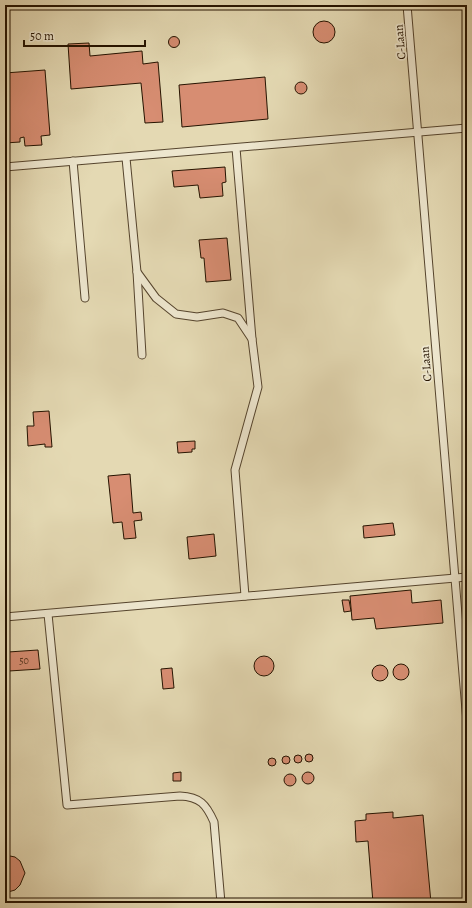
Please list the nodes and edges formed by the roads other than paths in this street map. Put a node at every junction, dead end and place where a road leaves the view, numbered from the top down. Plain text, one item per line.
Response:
1 (407, 5) edge
2 (467, 128) edge
3 (418, 132) junction
4 (236, 148) junction
5 (126, 158) junction
6 (73, 161) junction
7 (5, 167) edge
8 (137, 272) junction
9 (85, 298) dead end
10 (252, 339) junction
11 (142, 355) dead end
12 (467, 577) edge
13 (454, 578) junction
14 (245, 596) junction
15 (48, 614) junction
16 (5, 617) edge
17 (467, 722) edge
18 (221, 903) edge

1 - 3 lane, C-Laan
2 - 3 lane
3 - 4 lane
3 - 13 lane, C-Laan
4 - 5 lane
4 - 10 lane
5 - 6 lane
5 - 8 lane
6 - 7 lane
6 - 9 lane
8 - 10 lane
8 - 11 lane
10 - 14 lane
12 - 13 lane
13 - 14 lane
13 - 17 lane, C-Laan
14 - 15 lane
15 - 16 lane
15 - 18 lane

